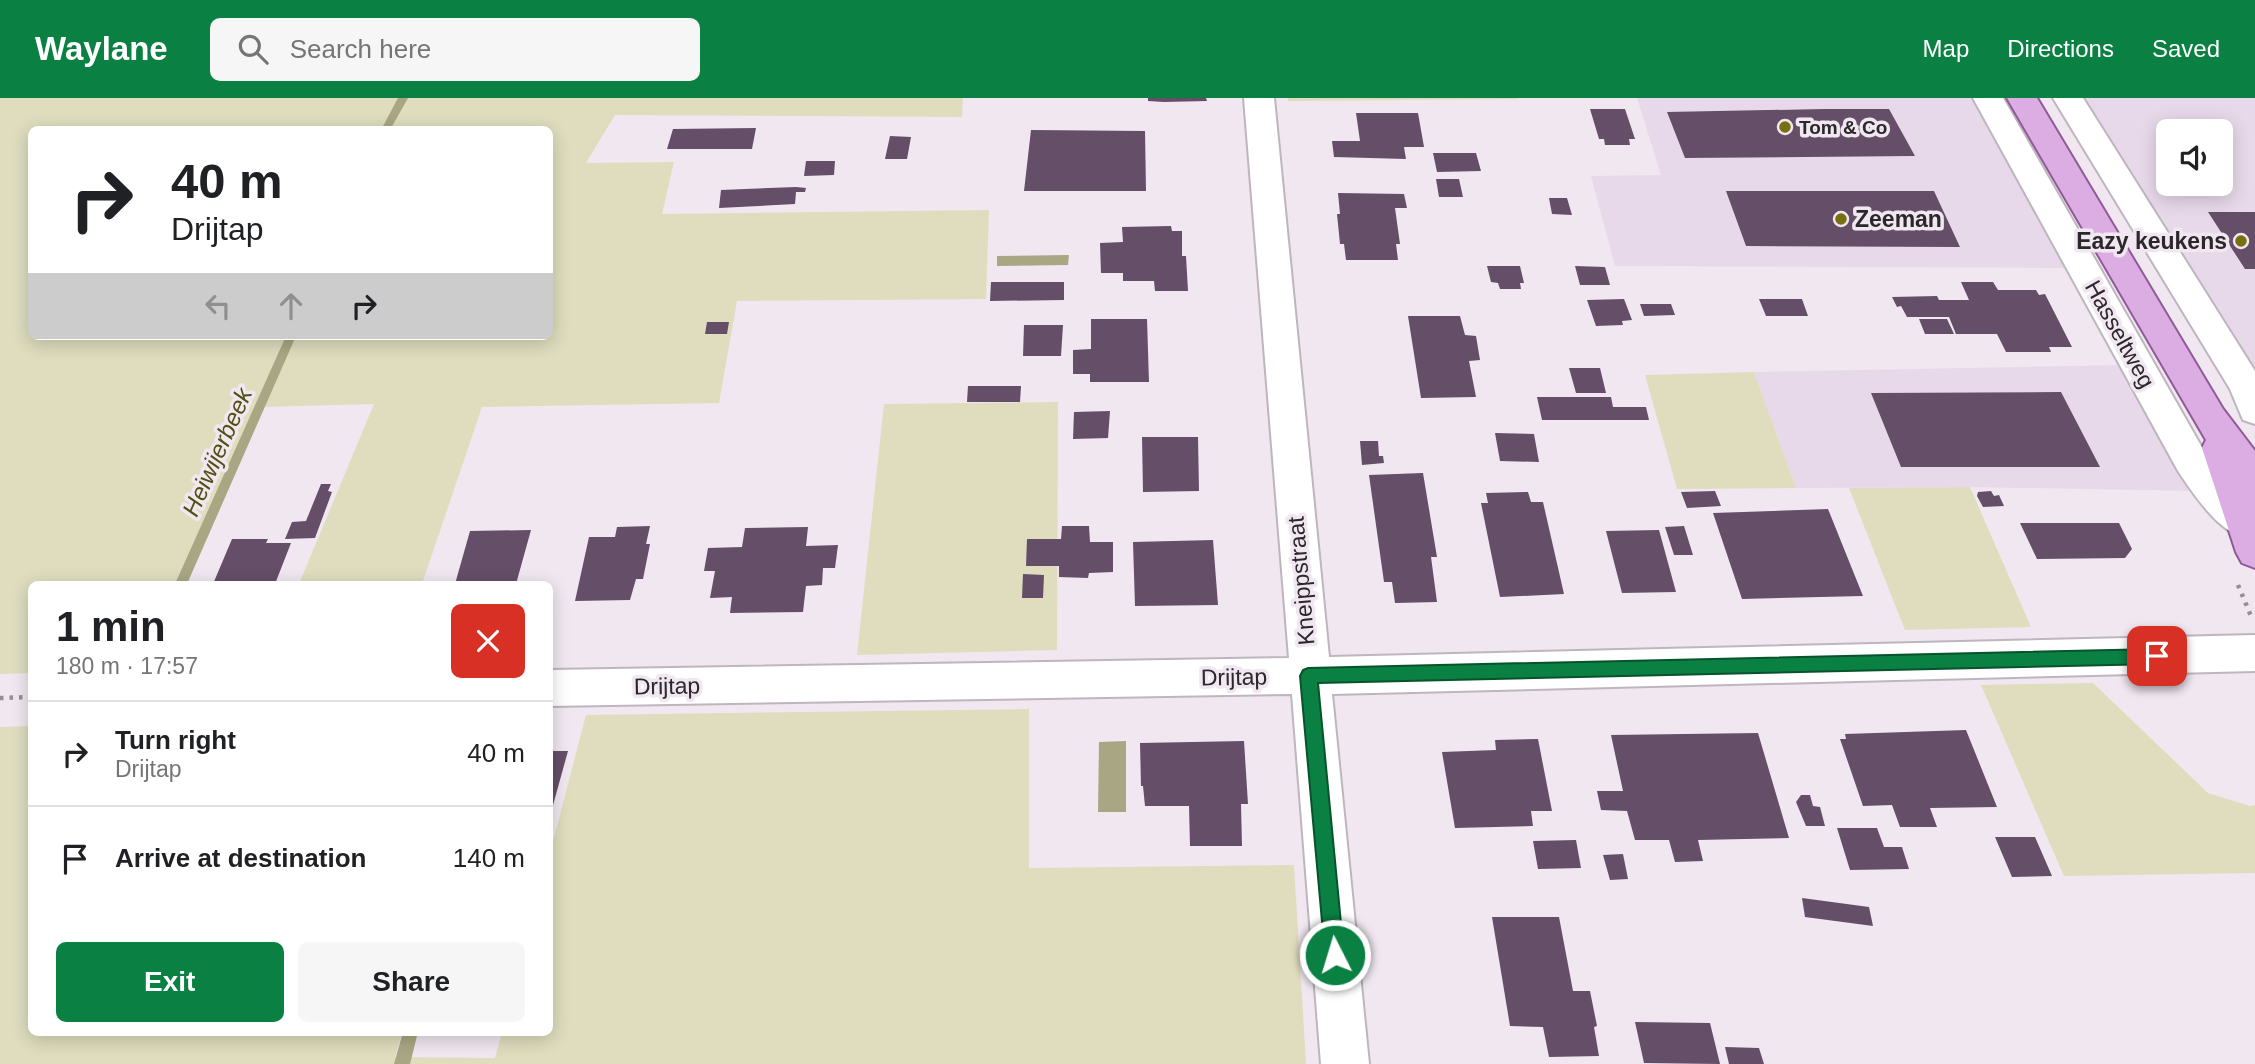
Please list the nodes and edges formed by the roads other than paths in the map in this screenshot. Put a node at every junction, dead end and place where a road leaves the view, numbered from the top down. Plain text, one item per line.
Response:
1 (1259, 98) edge
2 (1988, 98) edge
3 (2022, 98) edge
4 (2068, 98) edge
5 (2255, 410) edge
6 (2210, 419) junction
7 (2255, 478) edge
8 (2250, 538) edge
9 (2255, 653) edge
10 (1308, 676) junction
11 (553, 688) edge
12 (1345, 1064) edge

1 - 10 street, Kneippstraat
2 - 8 street, Hasseltweg
3 - 6 main road, Hasseltweg
4 - 5 street
6 - 7 main road, Hasseltweg
6 - 8 main road, Hasseltweg
9 - 10 street, Drijtap
10 - 11 street, Drijtap
10 - 12 street, Kneippstraat

